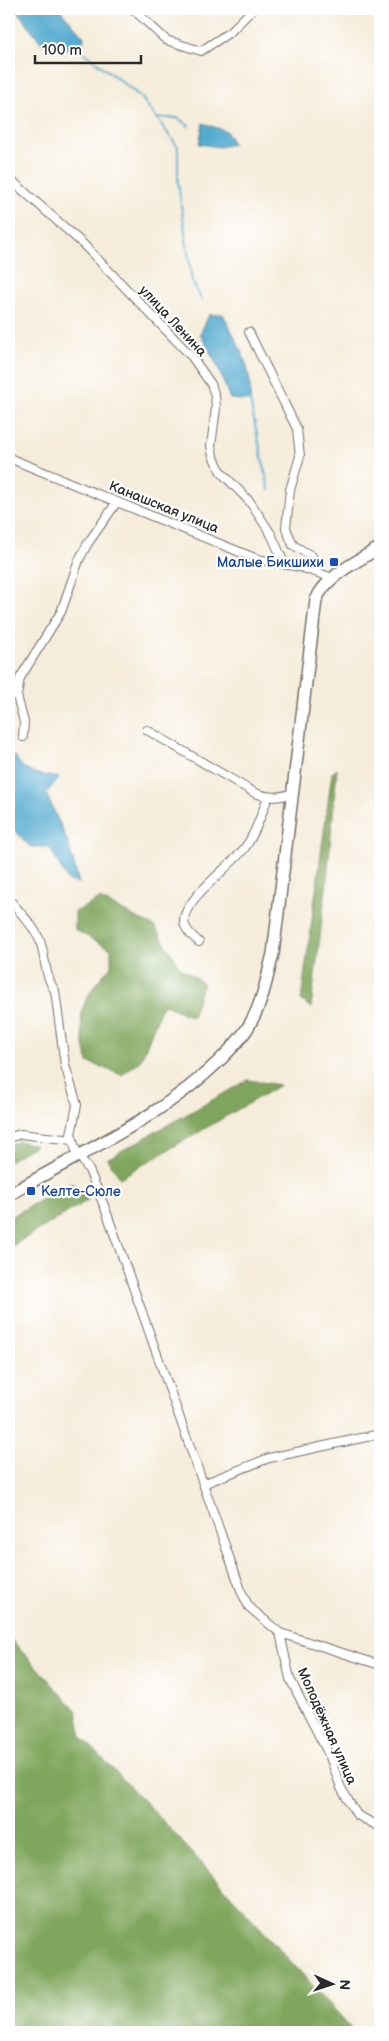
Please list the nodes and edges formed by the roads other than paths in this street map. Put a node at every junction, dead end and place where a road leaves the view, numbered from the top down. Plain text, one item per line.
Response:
1 (133, 9) edge
2 (253, 9) edge
3 (9, 178) edge
4 (249, 332) dead end
5 (9, 458) edge
6 (117, 502) junction
7 (380, 547) edge
8 (284, 565) junction
9 (312, 570) junction
10 (333, 578) junction
11 (9, 686) edge
12 (18, 688) junction
13 (147, 730) dead end
14 (23, 737) dead end
15 (293, 793) junction
16 (268, 797) junction
17 (9, 899) edge
18 (199, 942) dead end
19 (9, 1138) edge
20 (73, 1140) junction
21 (79, 1155) junction
22 (9, 1195) edge
23 (380, 1434) edge
24 (203, 1484) junction
25 (280, 1634) junction
26 (380, 1665) edge
27 (380, 1827) edge

1 - 2 street
3 - 8 street, улица Ленина
4 - 9 street
5 - 6 street, Канашская улица
6 - 8 street, Канашская улица
6 - 12 street
7 - 10 street
8 - 9 street, Канашская улица
9 - 10 street, Канашская улица
10 - 15 street
11 - 12 street
12 - 14 street
13 - 16 street
15 - 16 street
15 - 21 street
16 - 18 street
17 - 20 street
19 - 20 street
20 - 21 street
21 - 22 street
21 - 24 street
23 - 24 street
24 - 25 street
25 - 26 street, Молодёжная улица
25 - 27 street, Молодёжная улица

